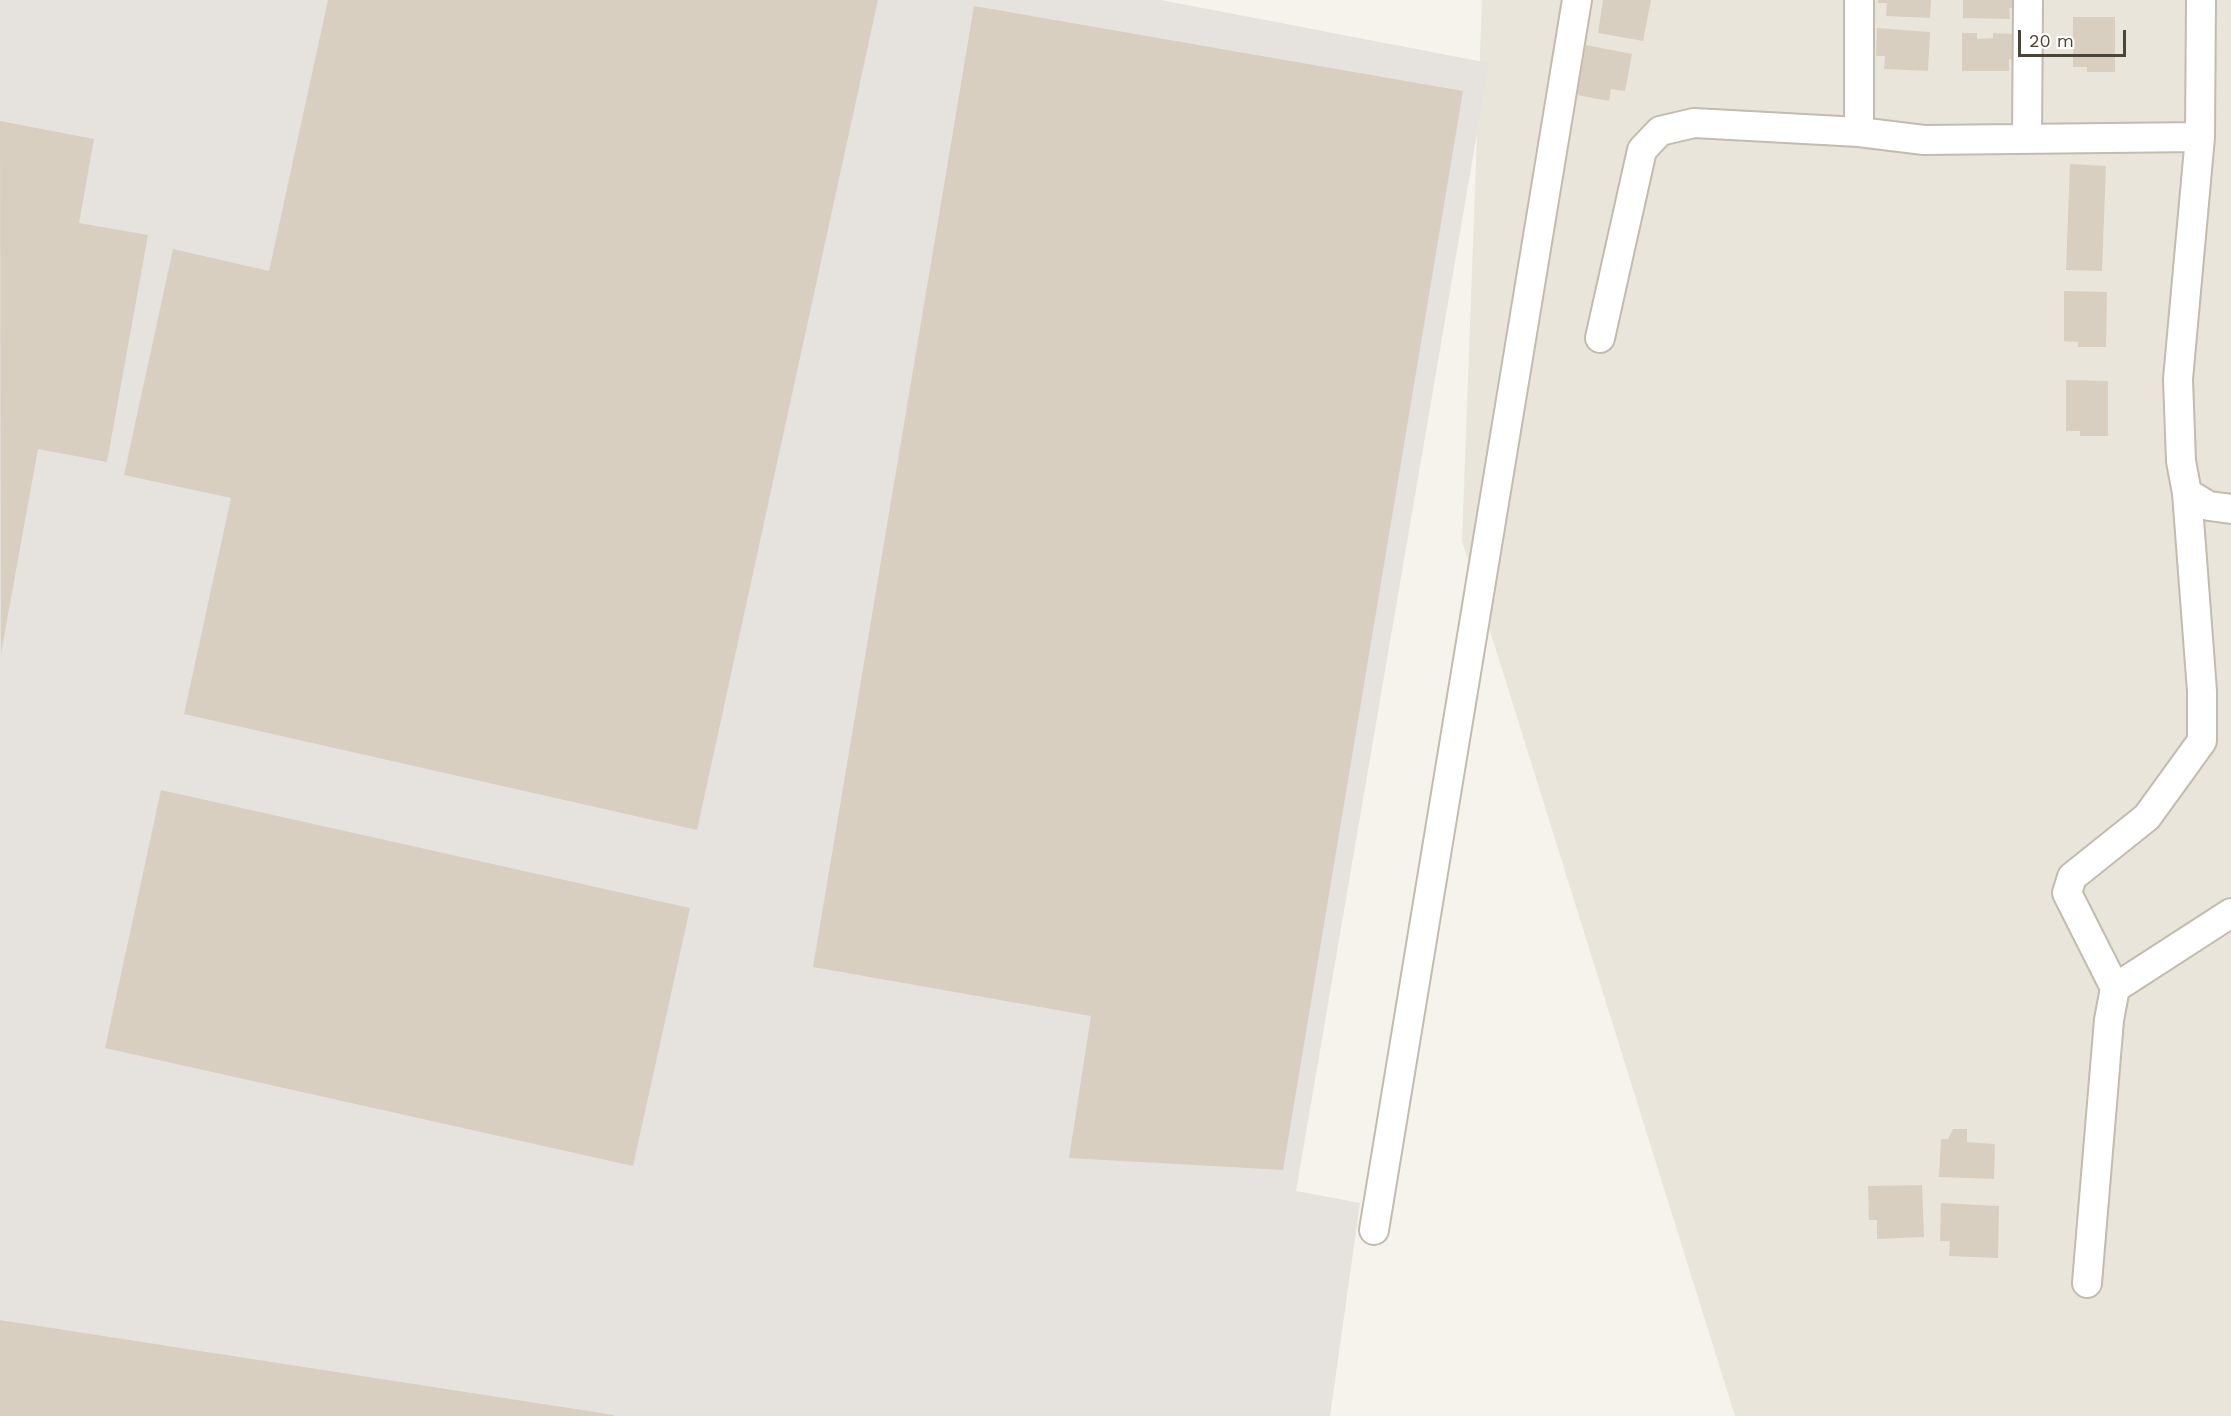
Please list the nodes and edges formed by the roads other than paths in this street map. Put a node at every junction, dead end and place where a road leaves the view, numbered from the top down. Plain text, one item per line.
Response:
1 (1577, 0) edge
2 (1859, 0) edge
3 (2028, 0) edge
4 (2201, 0) edge
5 (1859, 132) junction
6 (2200, 137) junction
7 (2027, 138) junction
8 (1600, 338) dead end
9 (2187, 493) junction
10 (2231, 509) edge
11 (2231, 913) edge
12 (2115, 988) junction
13 (1374, 1230) dead end
14 (2087, 1283) dead end

1 - 13 street
2 - 5 street
3 - 7 street
4 - 6 street
5 - 7 street
5 - 8 street
6 - 7 street
6 - 9 street
9 - 10 street
9 - 12 street
11 - 12 street
12 - 14 street

